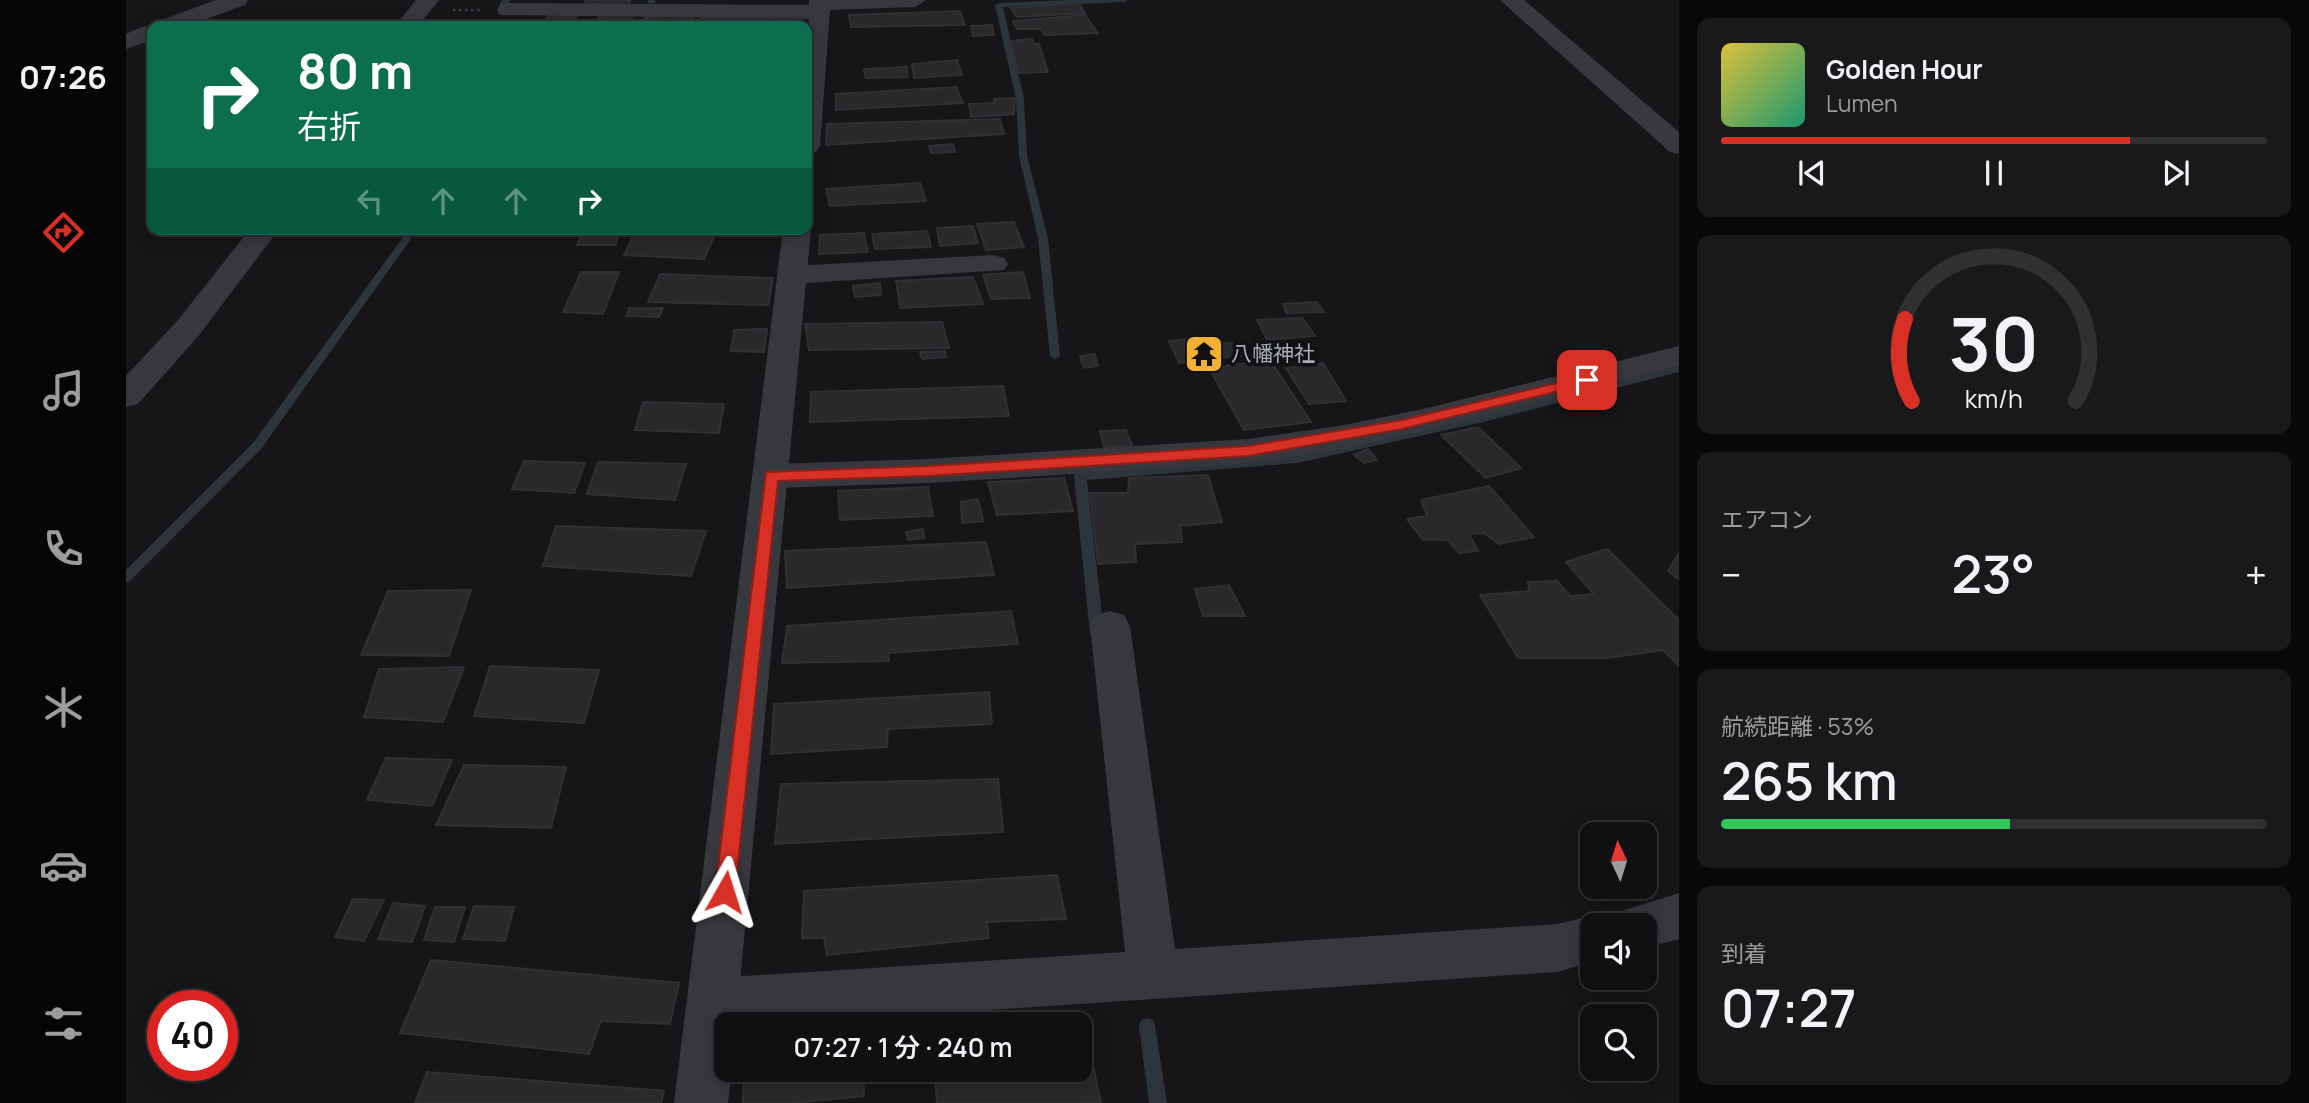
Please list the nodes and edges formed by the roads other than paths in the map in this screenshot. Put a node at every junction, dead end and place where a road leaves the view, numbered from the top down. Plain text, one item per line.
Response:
1 (237, 0) edge
2 (915, 0) edge
3 (1511, 0) edge
4 (819, 5) edge
5 (508, 10) road end
6 (180, 21) edge
7 (147, 34) edge
8 (126, 41) edge
9 (812, 87) edge
10 (1679, 146) edge
11 (260, 235) edge
12 (796, 235) edge
13 (993, 264) dead end
14 (792, 275) junction
15 (1679, 356) edge
16 (126, 396) edge
17 (771, 476) junction
18 (1110, 626) dead end
19 (1679, 916) edge
20 (1657, 922) edge
21 (1580, 942) edge
22 (1153, 975) junction
23 (713, 1003) junction
24 (701, 1103) edge

1 - 6 street
2 - 4 street
3 - 10 street
4 - 5 street
4 - 9 street
7 - 8 street
11 - 16 street
12 - 14 street
13 - 14 street
14 - 17 street
15 - 17 street
17 - 23 street
18 - 22 street
19 - 20 street
21 - 22 street
22 - 23 street
23 - 24 street

